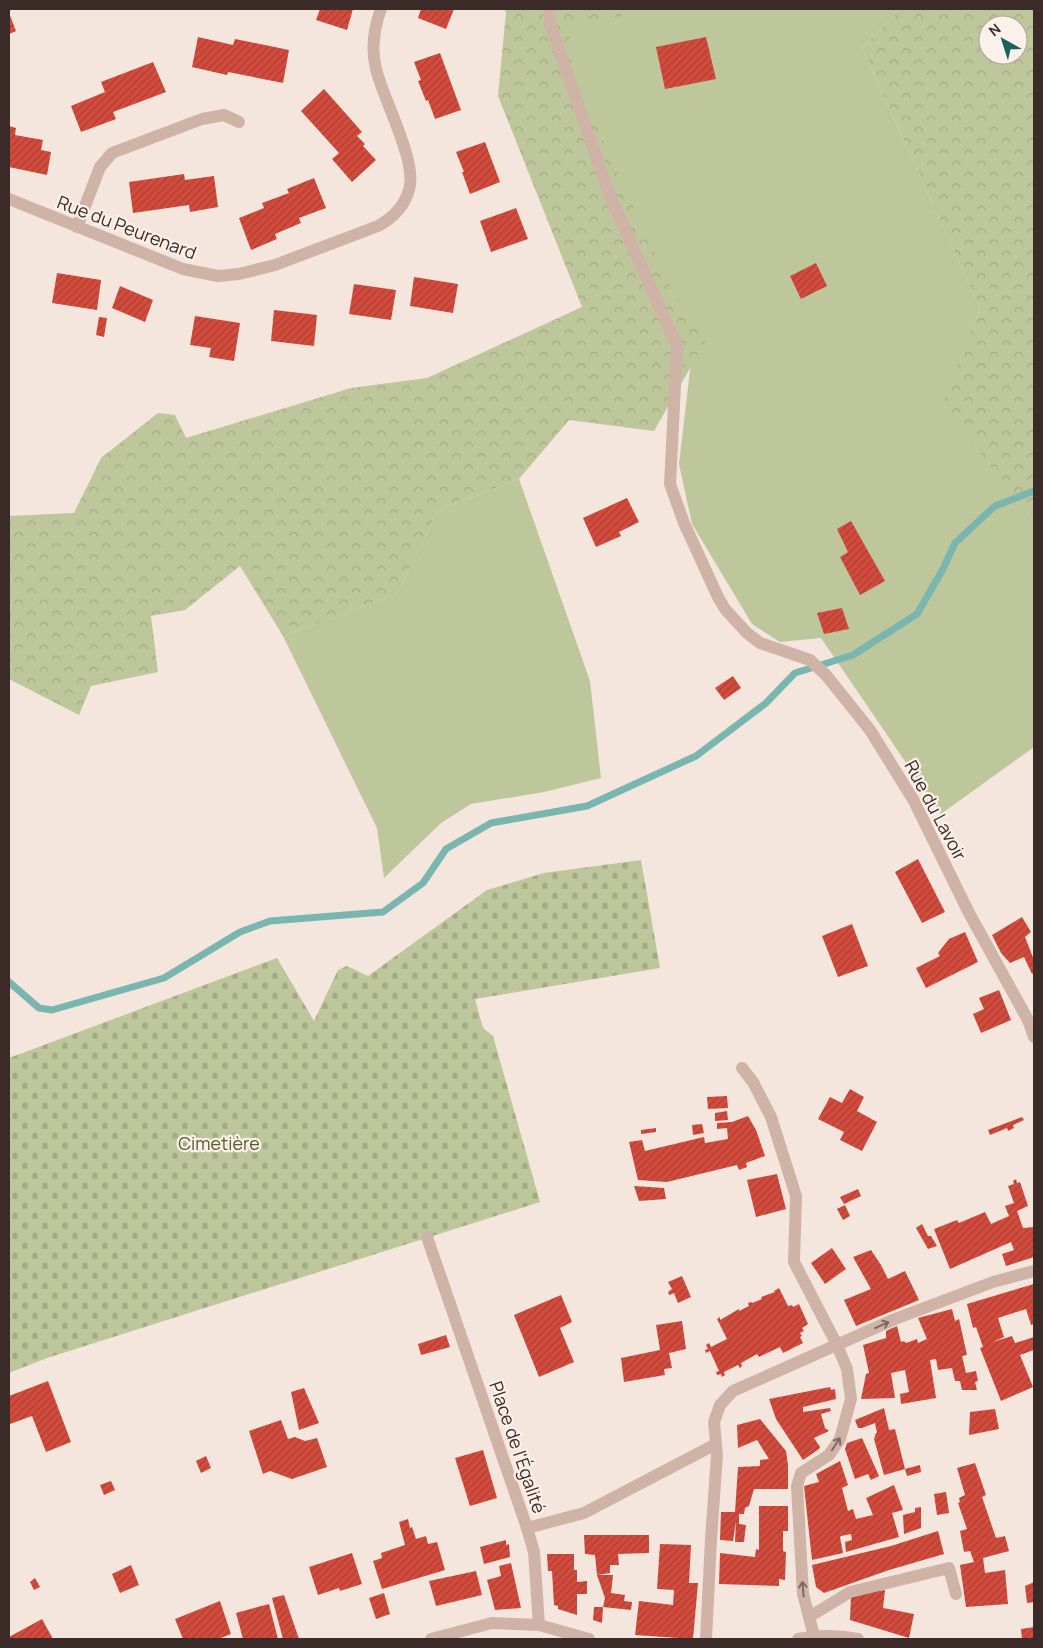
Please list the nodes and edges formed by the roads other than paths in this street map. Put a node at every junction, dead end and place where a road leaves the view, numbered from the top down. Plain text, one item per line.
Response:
1 (381, 9) edge
2 (550, 9) edge
3 (239, 122) dead end
4 (9, 199) edge
5 (76, 227) junction
6 (1034, 1037) edge
7 (742, 1068) dead end
8 (427, 1237) dead end
9 (1034, 1271) edge
10 (837, 1345) junction
11 (716, 1444) junction
12 (527, 1528) junction
13 (956, 1594) dead end
14 (809, 1617) junction
15 (540, 1625) junction
16 (814, 1636) junction
17 (431, 1639) edge
18 (590, 1639) edge
19 (706, 1639) edge
20 (798, 1639) edge
21 (858, 1639) edge

1 - 5 street, Rue du Peurenard
2 - 6 street, Rue du Lavoir
3 - 5 street
4 - 5 street, Rue du Peurenard
7 - 10 street
8 - 12 street, Place de l'Égalité
10 -> 9 street
10 - 11 street
14 -> 10 street
11 - 12 street, Place de l'Égalité
11 - 19 street
12 - 15 street
13 - 14 street
14 - 16 street
15 - 17 street
15 - 18 street
16 - 20 street
16 - 21 street

